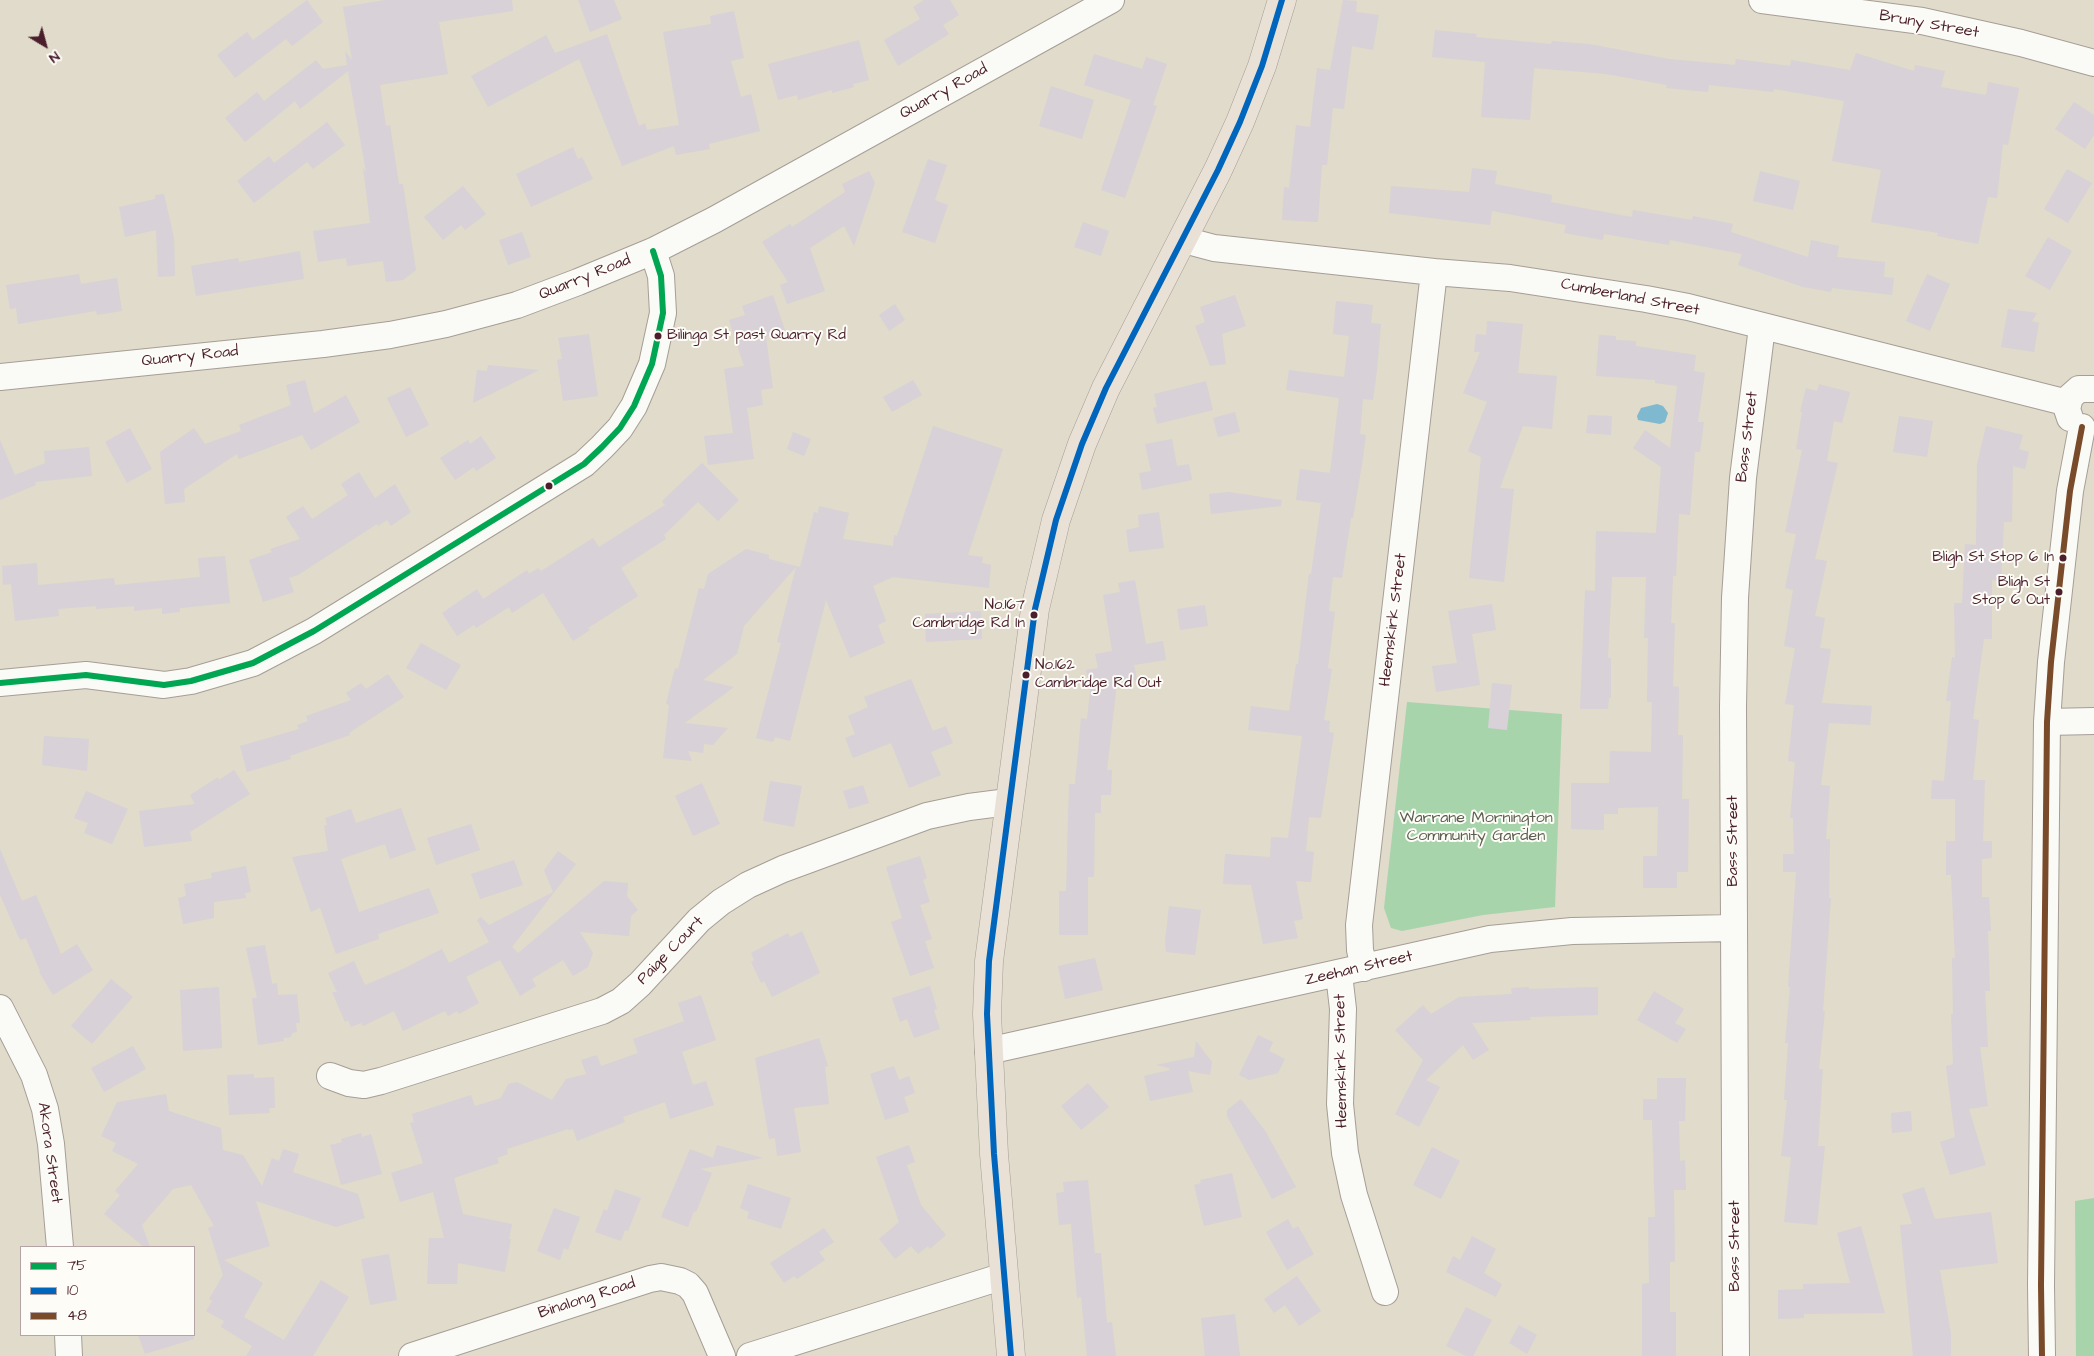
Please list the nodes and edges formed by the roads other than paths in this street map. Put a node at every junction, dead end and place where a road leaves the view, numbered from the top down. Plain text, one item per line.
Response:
1 (1111, 0) edge
2 (1282, 0) edge
3 (1762, 0) edge
4 (2094, 63) edge
5 (1184, 240) junction
6 (653, 251) junction
7 (1434, 272) junction
8 (1762, 327) junction
9 (0, 376) edge
10 (2093, 384) edge
11 (2068, 403) junction
12 (2088, 427) edge
13 (0, 683) edge
14 (2094, 721) edge
15 (2047, 722) junction
16 (1008, 802) junction
17 (1734, 928) junction
18 (1364, 968) junction
19 (1339, 974) junction
20 (0, 1008) edge
21 (988, 1051) junction
22 (330, 1076) dead end
23 (60, 1246) edge
24 (1004, 1276) junction
25 (1384, 1292) dead end
26 (68, 1336) edge
27 (70, 1356) edge
28 (412, 1356) edge
29 (722, 1356) edge
30 (750, 1356) edge
31 (1011, 1356) edge
32 (1736, 1356) edge
33 (2042, 1356) edge

1 - 6 street, Quarry Road
2 - 5 main road
3 - 4 street, Bruny Street
5 - 7 street, Cumberland Street
5 - 16 main road
6 - 9 street, Quarry Road
6 - 13 street
7 - 8 street, Cumberland Street
7 - 18 street, Heemskirk Street
8 - 11 street, Cumberland Street
8 - 17 street, Bass Street
10 - 11 street
11 - 12 street
12 - 15 street
14 - 15 street
15 - 33 street
16 - 21 main road
16 - 22 street, Paige Court
17 - 18 street, Zeehan Street
17 - 32 street, Bass Street
18 - 19 street, Zeehan Street
19 - 21 street, Zeehan Street
19 - 25 street, Heemskirk Street
20 - 23 street, Akora Street
21 - 24 main road
24 - 30 street
24 - 31 main road
26 - 27 street
28 - 29 street, Binalong Road

